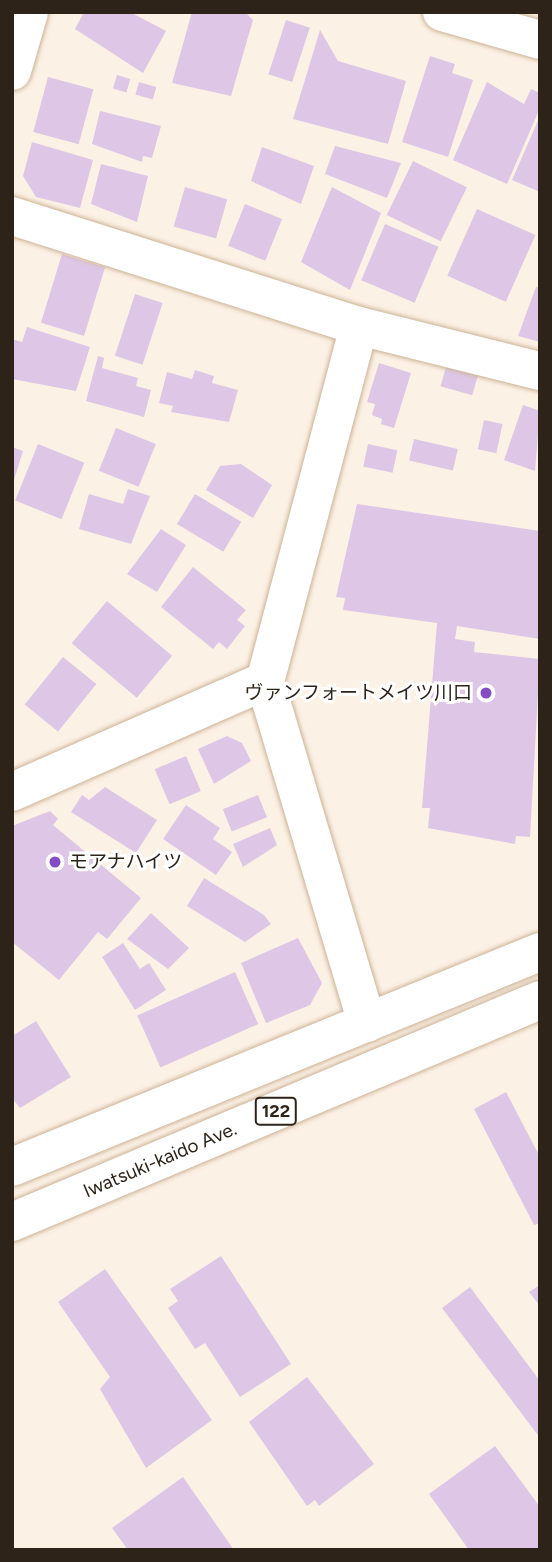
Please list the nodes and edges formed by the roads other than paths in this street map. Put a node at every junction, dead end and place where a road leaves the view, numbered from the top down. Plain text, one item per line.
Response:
1 (29, 12) edge
2 (442, 12) edge
3 (540, 40) edge
4 (12, 71) edge
5 (12, 216) edge
6 (359, 326) junction
7 (540, 371) edge
8 (265, 681) junction
9 (12, 792) edge
10 (540, 952) edge
11 (540, 1000) edge
12 (368, 1023) junction
13 (12, 1167) edge
14 (12, 1222) edge

1 - 4 main road
2 - 3 main road
5 - 6 main road
6 - 7 main road
6 - 8 main road
8 - 9 main road
8 - 12 main road
10 - 12 main road, 122
11 - 14 main road, Iwatsuki-kaido Ave. / 122
12 - 13 main road, 122

